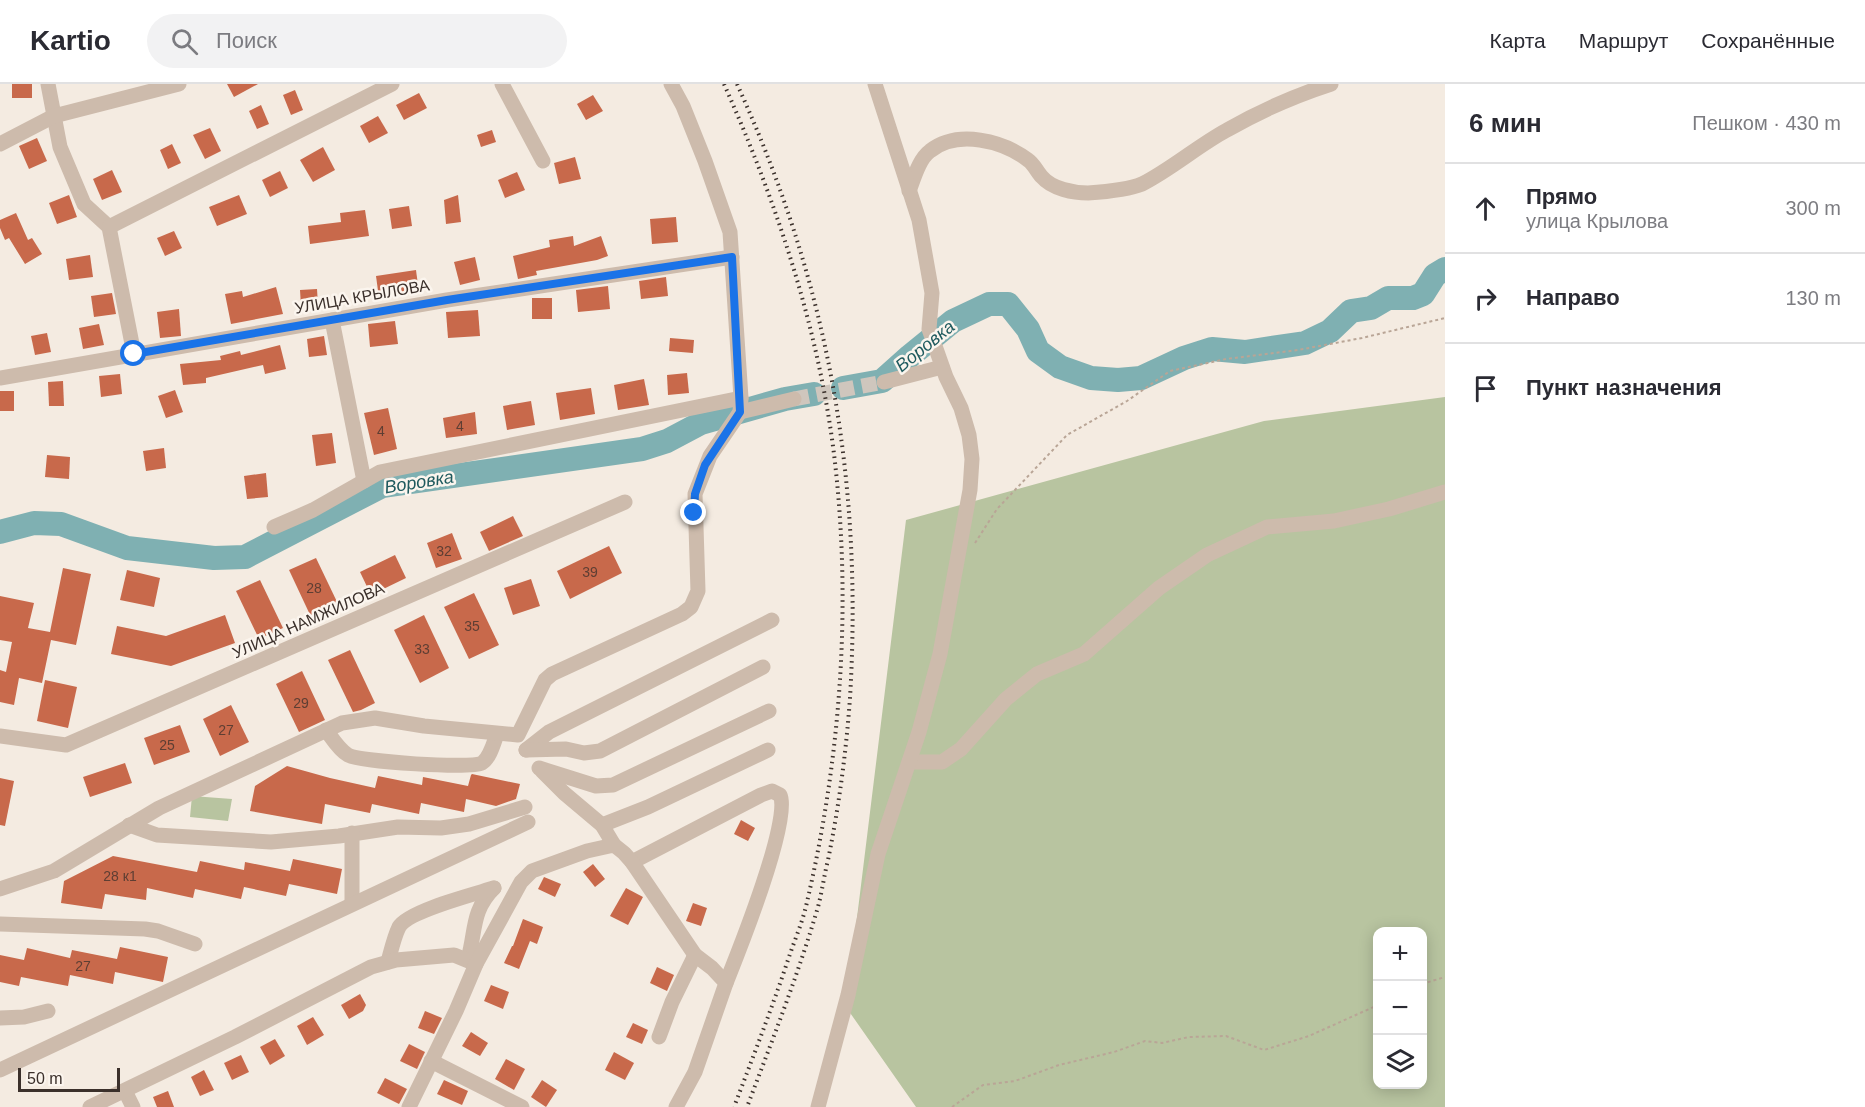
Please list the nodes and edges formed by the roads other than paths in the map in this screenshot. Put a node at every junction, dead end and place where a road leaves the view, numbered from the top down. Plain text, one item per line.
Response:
1 (48, 84) edge
2 (179, 84) edge
3 (392, 84) edge
4 (502, 84) edge
5 (671, 84) edge
6 (875, 84) edge
7 (1331, 84) edge
8 (54, 116) junction
9 (0, 144) edge
10 (543, 161) dead end
11 (909, 191) junction
12 (109, 227) junction
13 (732, 257) junction
14 (332, 320) junction
15 (134, 354) junction
16 (942, 367) junction
17 (0, 378) edge
18 (884, 382) tunnel mouth
19 (794, 399) tunnel mouth
20 (741, 403) junction
21 (364, 481) junction
22 (1445, 492) edge
23 (625, 502) dead end
24 (274, 527) dead end
25 (772, 621) dead end
26 (763, 667) dead end
27 (769, 711) dead end
28 (327, 730) junction
29 (497, 734) junction
30 (0, 736) edge
31 (526, 750) junction
32 (768, 750) dead end
33 (909, 762) junction
34 (539, 768) junction
35 (129, 825) junction
36 (602, 825) junction
37 (352, 833) junction
38 (614, 845) junction
39 (632, 862) junction
40 (0, 889) edge
41 (352, 903) junction
42 (0, 924) edge
43 (195, 944) dead end
44 (695, 955) junction
45 (388, 962) junction
46 (472, 962) junction
47 (726, 983) junction
48 (48, 1011) dead end
49 (0, 1018) edge
50 (659, 1037) dead end
51 (431, 1061) junction
52 (0, 1070) edge
53 (125, 1090) junction
54 (90, 1107) edge
55 (133, 1107) edge
56 (409, 1107) edge
57 (522, 1107) edge
58 (676, 1107) edge
59 (818, 1107) edge

1 - 8 street
2 - 8 street
3 - 12 street
4 - 10 street
5 - 13 street
6 - 11 street
7 - 11 street
8 - 9 street
8 - 12 street
11 - 16 street
12 - 15 street
13 - 14 street, УЛИЦА КРЫЛОВА
13 - 20 street
14 - 15 street, УЛИЦА КРЫЛОВА
14 - 21 street
15 - 17 street, УЛИЦА КРЫЛОВА
16 - 18 street
16 - 33 street
19 - 20 street
20 - 21 street
20 - 29 street
21 - 24 street
22 - 33 street
23 - 30 street, УЛИЦА НАМЖИЛОВА
25 - 31 street
26 - 31 street
27 - 34 street
28 - 29 street
28 - 29 street
28 - 35 street
31 - 34 street
32 - 36 street
33 - 59 street
34 - 36 street
35 - 37 street
35 - 40 street
36 - 38 street
37 - 41 street
37 - 41 street
38 - 39 street
38 - 46 street
39 - 44 street
39 - 47 street
41 - 52 street
42 - 43 street
44 - 47 street
44 - 50 street
45 - 46 street
45 - 46 street
45 - 53 street
46 - 51 street
47 - 58 street
48 - 49 street
51 - 56 street
51 - 57 street
53 - 54 street
53 - 55 street

